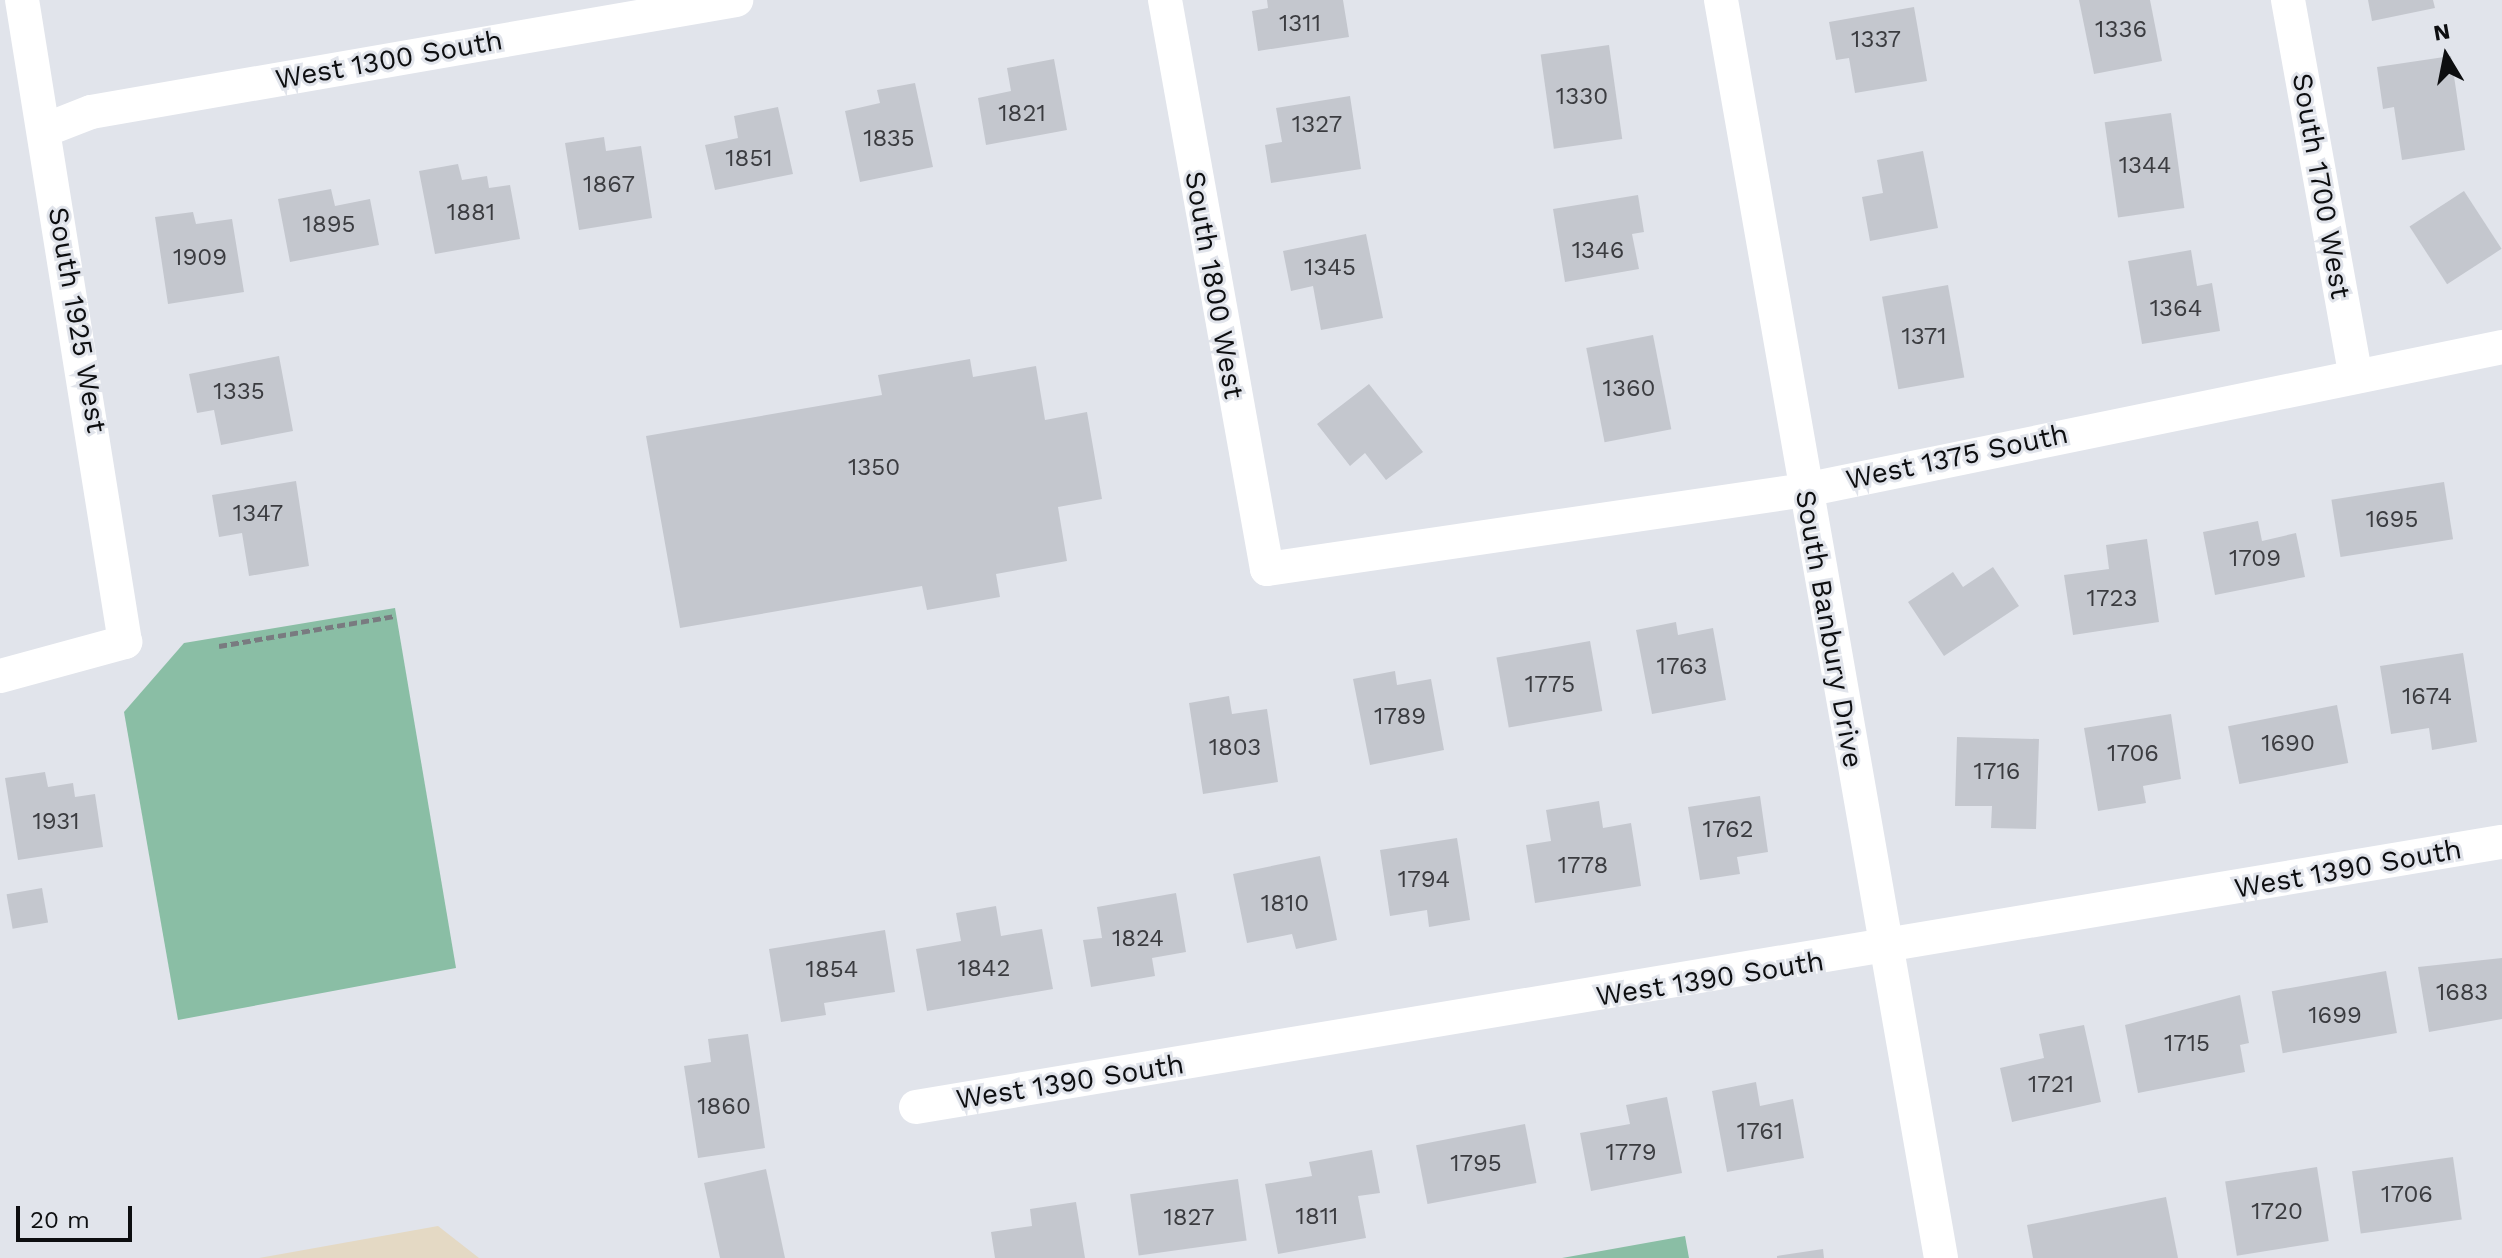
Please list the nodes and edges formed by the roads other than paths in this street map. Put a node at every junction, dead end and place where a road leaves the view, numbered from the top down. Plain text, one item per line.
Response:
1 (22, 0) edge
2 (736, 0) edge
3 (1165, 0) edge
4 (1721, 0) edge
5 (2288, 0) edge
6 (45, 130) junction
7 (2502, 347) edge
8 (2355, 372) junction
9 (1805, 490) junction
10 (1267, 569) joint
11 (0, 676) edge
12 (2502, 842) edge
13 (1884, 950) junction
14 (916, 1107) dead end
15 (1941, 1258) edge

1 - 6 street, South 1925 West
2 - 6 street, West 1300 South
3 - 10 street, South 1800 West
4 - 9 street, South Banbury Drive
5 - 8 street, South 1700 West
6 - 11 street, South 1925 West
7 - 8 street, West 1375 South
8 - 9 street, West 1375 South
9 - 10 street, West 1375 South
9 - 13 street, South Banbury Drive
12 - 13 street, West 1390 South
13 - 14 street, West 1390 South
13 - 15 street, South Banbury Drive

